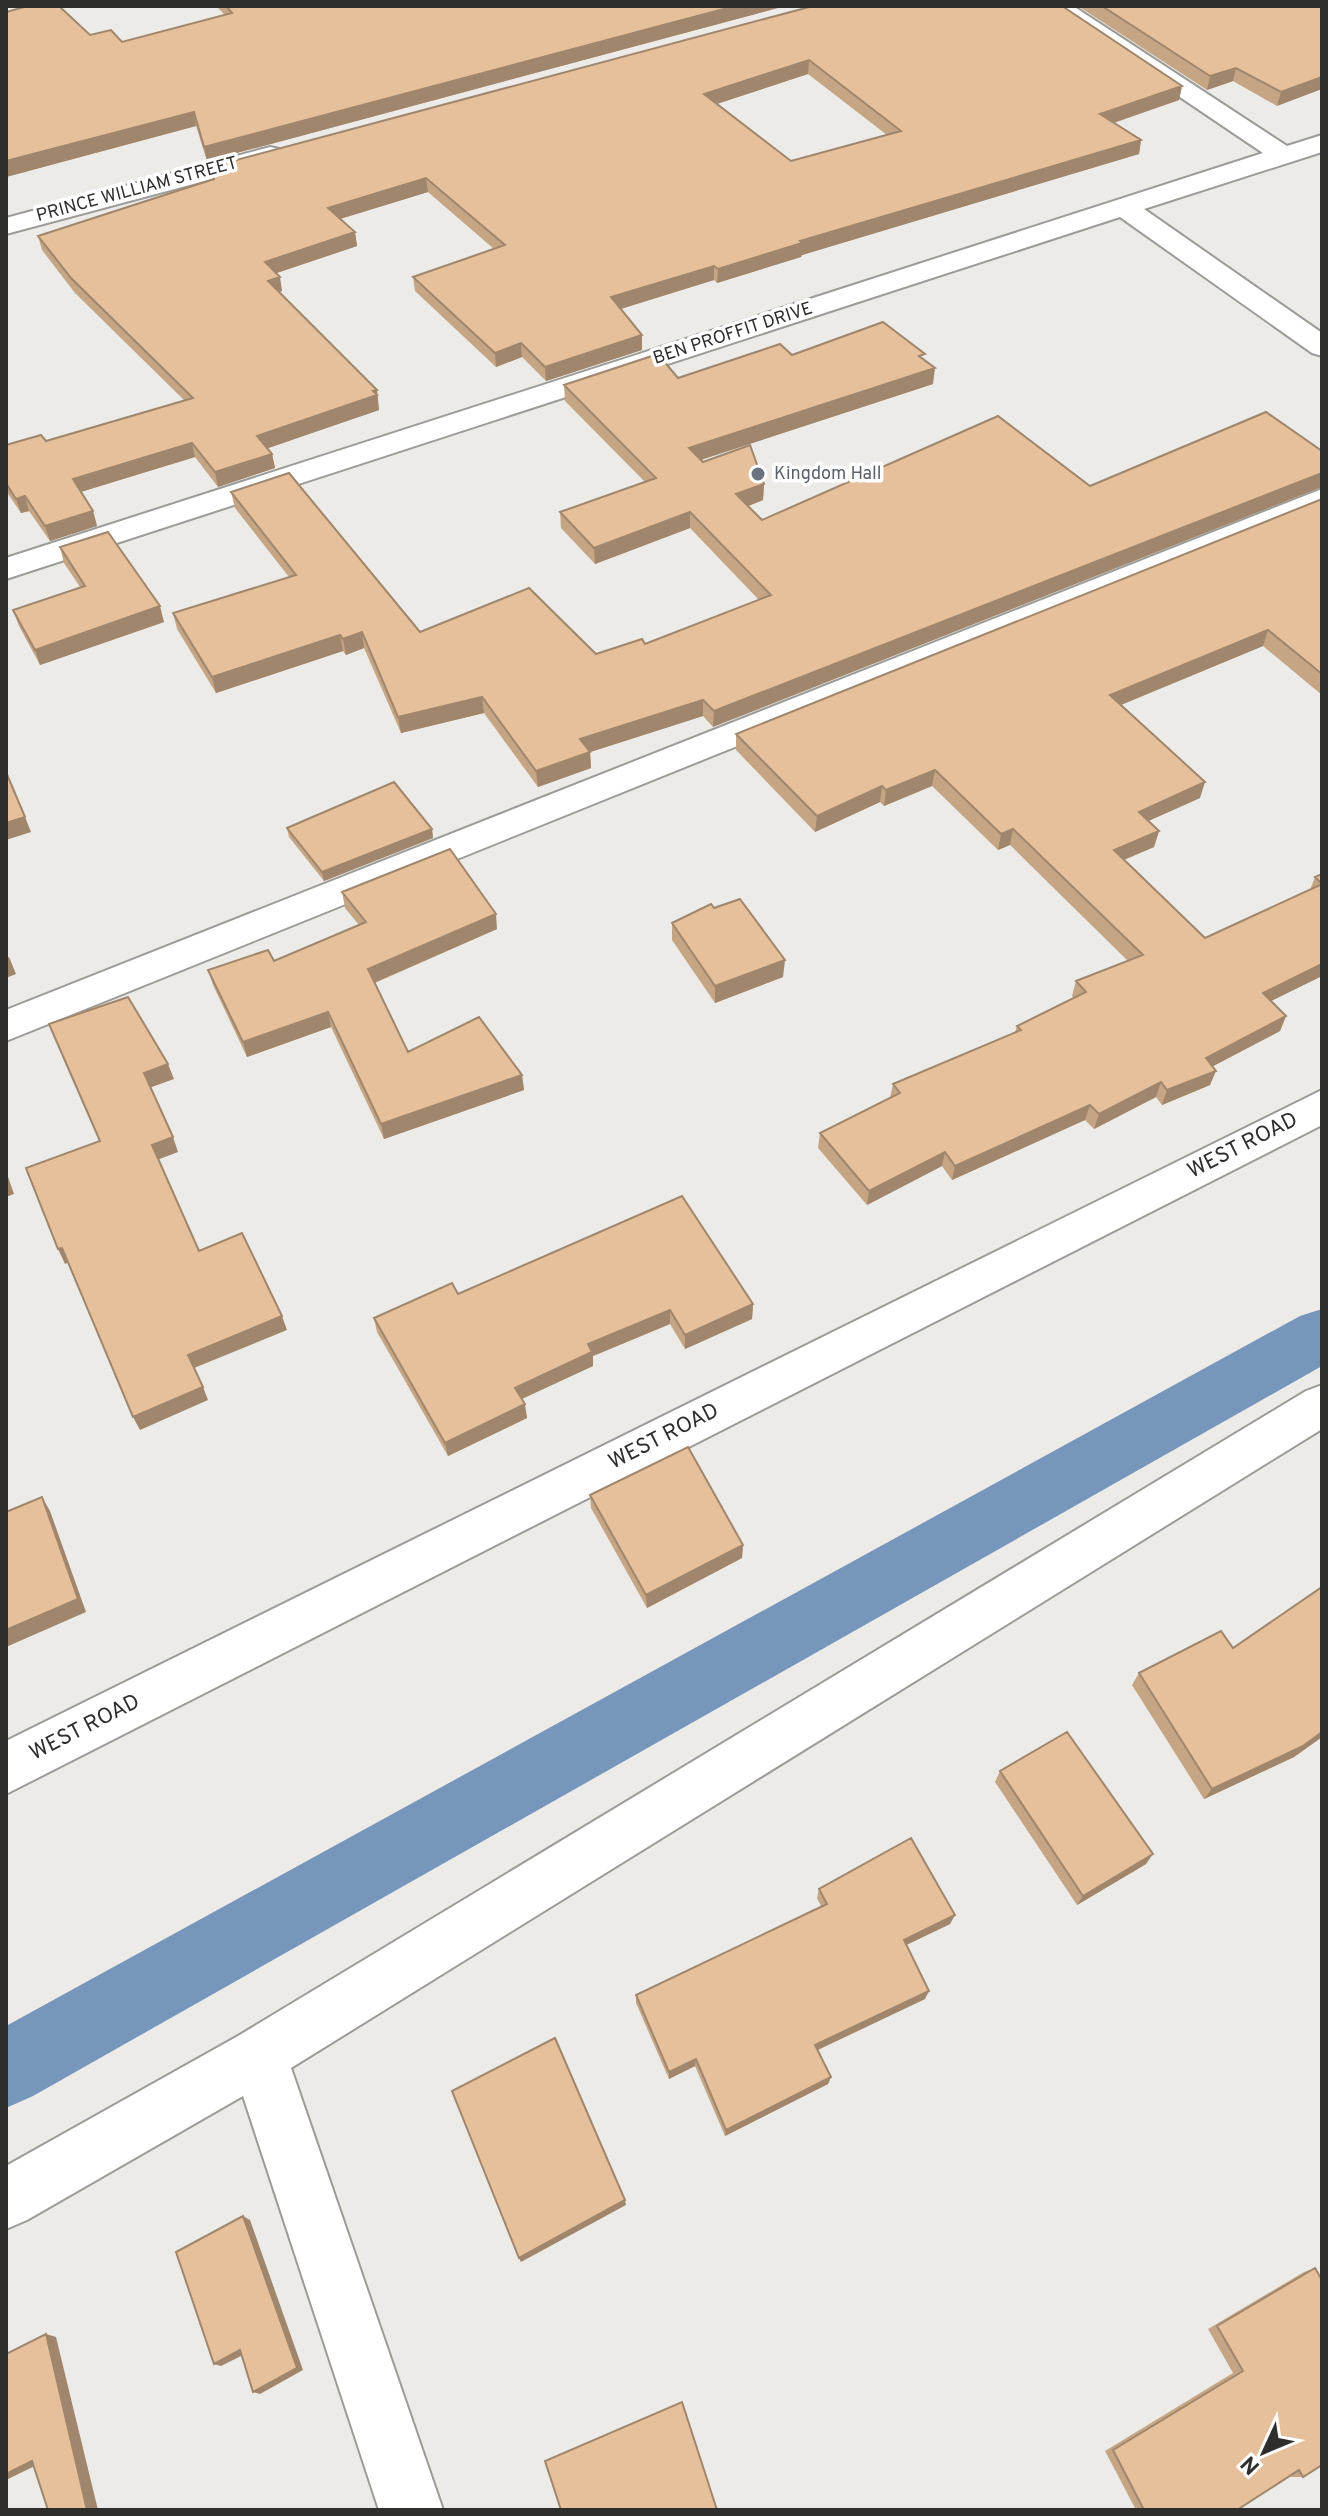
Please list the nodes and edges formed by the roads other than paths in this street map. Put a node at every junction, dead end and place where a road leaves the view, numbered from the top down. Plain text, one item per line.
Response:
1 (1057, 6) edge
2 (1322, 143) edge
3 (300, 147) edge
4 (1283, 155) junction
5 (1123, 207) junction
6 (6, 226) edge
7 (1322, 347) edge
8 (1322, 499) edge
9 (6, 569) edge
10 (6, 1026) edge
11 (1322, 1106) edge
12 (1322, 1405) edge
13 (6, 1768) edge
14 (258, 2056) junction
15 (6, 2199) edge
16 (411, 2510) edge

1 - 4 street
2 - 4 street, BEN PROFFIT DRIVE
3 - 6 street, PRINCE WILLIAM STREET
4 - 5 street, BEN PROFFIT DRIVE
5 - 7 street
5 - 9 street, BEN PROFFIT DRIVE
8 - 10 street
11 - 13 street, WEST ROAD
12 - 14 street
14 - 15 street
14 - 16 street

